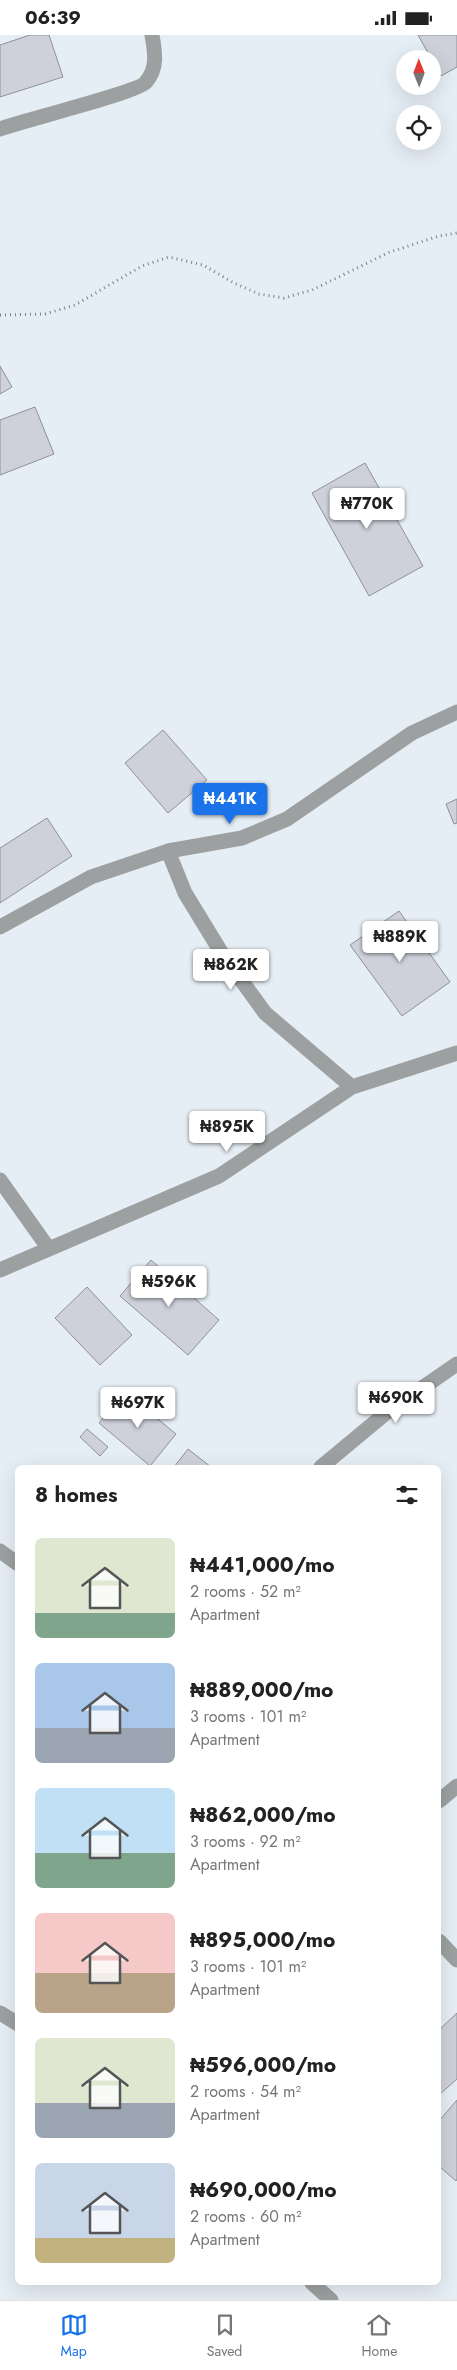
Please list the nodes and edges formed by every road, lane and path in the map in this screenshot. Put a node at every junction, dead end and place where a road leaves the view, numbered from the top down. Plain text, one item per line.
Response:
1 (152, 35) edge
2 (0, 129) edge
3 (457, 233) edge
4 (0, 315) edge
5 (457, 711) edge
6 (168, 851) junction
7 (0, 927) edge
8 (457, 1053) edge
9 (352, 1087) junction
10 (0, 1180) edge
11 (49, 1249) junction
12 (0, 1270) edge
13 (457, 1364) edge
14 (323, 1465) edge
15 (0, 1551) edge
16 (15, 1562) edge
17 (457, 1786) edge
18 (441, 1799) edge
19 (441, 1943) edge
20 (457, 1960) edge
21 (0, 2013) edge
22 (15, 2022) edge
23 (314, 2285) edge
24 (331, 2300) edge

1 - 2 street
3 - 4 path
5 - 6 street
6 - 7 street
6 - 9 street
8 - 9 street
9 - 11 street
10 - 11 street
11 - 12 street
13 - 14 street
15 - 16 street
17 - 18 street
19 - 20 street
21 - 22 street
23 - 24 street

